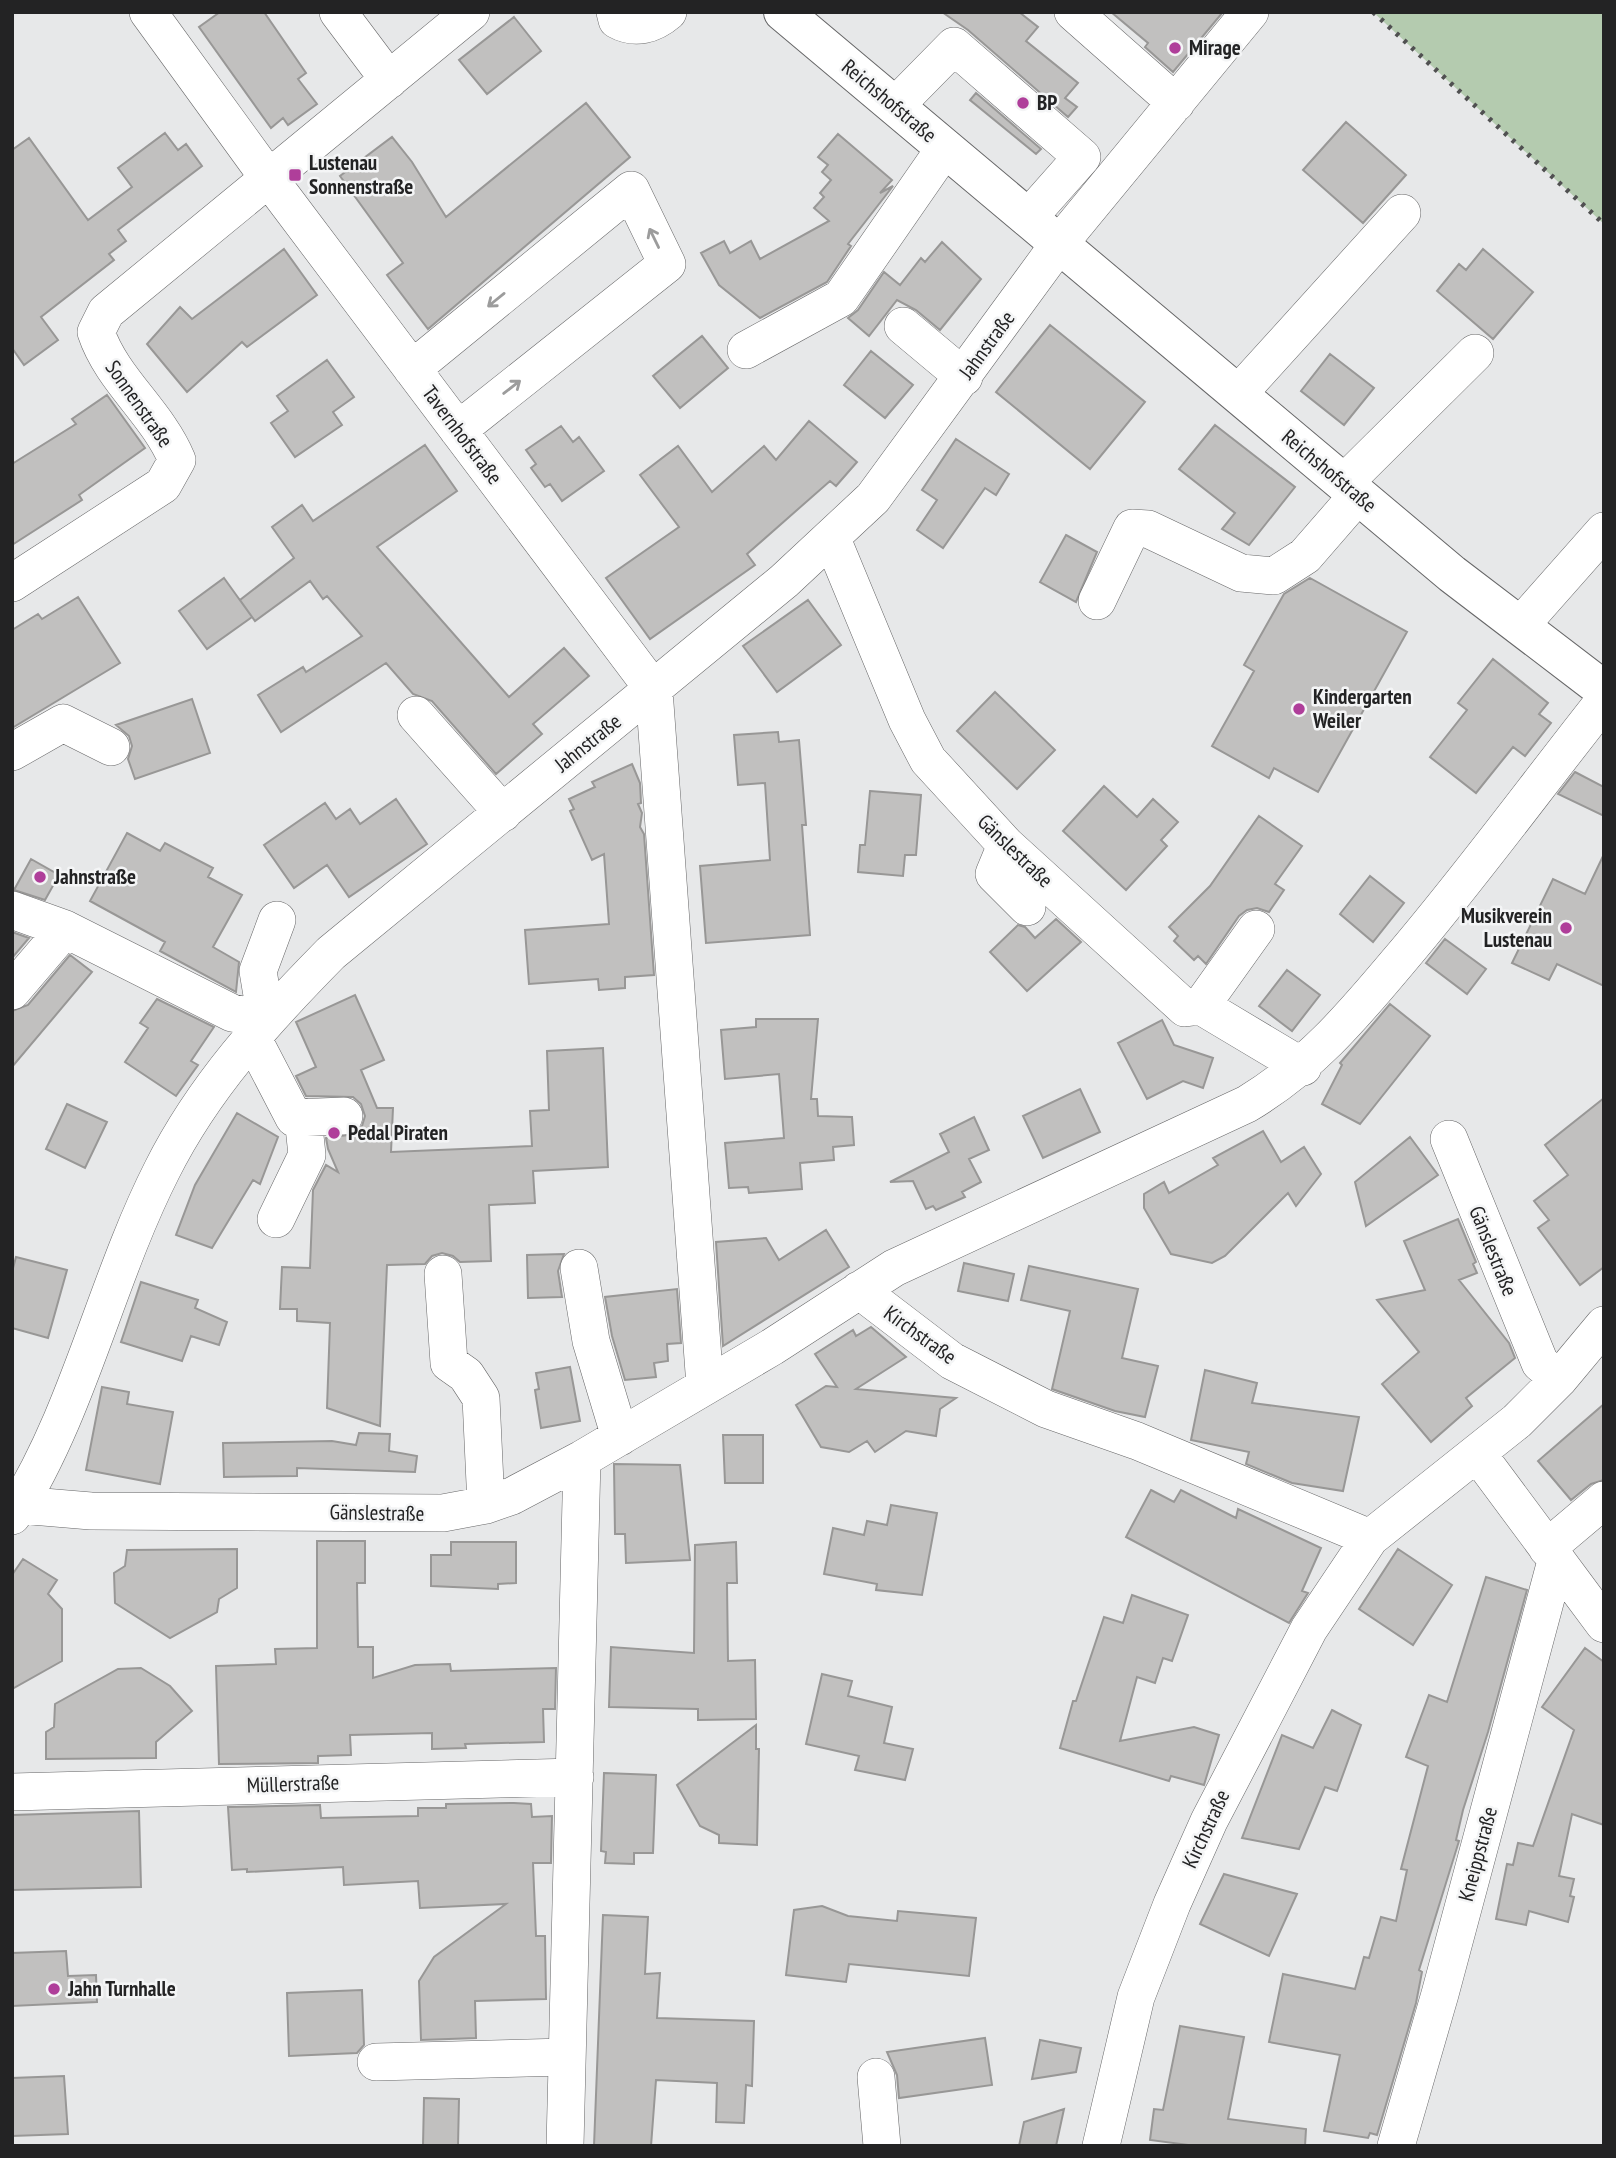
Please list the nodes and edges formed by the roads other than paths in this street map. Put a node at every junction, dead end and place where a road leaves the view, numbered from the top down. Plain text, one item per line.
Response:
1 (148, 12) edge
2 (338, 12) edge
3 (471, 12) edge
4 (615, 12) edge
5 (668, 12) edge
6 (783, 12) edge
7 (1073, 12) edge
8 (1251, 12) edge
9 (389, 80) junction
10 (1176, 103) junction
11 (895, 106) junction
12 (945, 148) junction
13 (270, 180) junction
14 (1402, 213) dead end
15 (1028, 218) junction
16 (1059, 244) junction
17 (903, 326) dead end
18 (747, 350) dead end
19 (1475, 353) dead end
20 (412, 369) junction
21 (964, 377) junction
22 (1238, 394) junction
23 (458, 430) junction
24 (1351, 489) junction
25 (1604, 531) edge
26 (832, 539) junction
27 (12, 583) edge
28 (1097, 601) dead end
29 (1520, 626) junction
30 (654, 690) junction
31 (1604, 690) edge
32 (1604, 701) edge
33 (416, 715) dead end
34 (111, 747) dead end
35 (12, 752) edge
36 (503, 813) junction
37 (1006, 845) junction
38 (1027, 907) dead end
39 (12, 911) edge
40 (277, 920) dead end
41 (65, 929) junction
42 (1256, 929) dead end
43 (12, 991) edge
44 (1201, 1006) junction
45 (259, 1028) junction
46 (1303, 1067) junction
47 (344, 1116) dead end
48 (303, 1117) junction
49 (1449, 1139) dead end
50 (276, 1220) dead end
51 (579, 1268) dead end
52 (443, 1275) dead end
53 (859, 1290) junction
54 (1597, 1346) edge
55 (1550, 1371) junction
56 (705, 1386) junction
57 (620, 1437) junction
58 (1477, 1453) junction
59 (582, 1459) junction
60 (1604, 1500) edge
61 (486, 1505) junction
62 (16, 1511) edge
63 (1370, 1538) junction
64 (1551, 1554) junction
65 (1604, 1625) edge
66 (575, 1777) junction
67 (12, 1792) edge
68 (566, 2057) junction
69 (376, 2062) dead end
70 (876, 2077) dead end
71 (565, 2146) edge
72 (882, 2146) edge
73 (1101, 2146) edge
74 (1396, 2146) edge

1 - 13 street, Tavernhofstraße
2 - 9 street
3 - 9 street
4 - 5 street
6 - 11 main road, Reichshofstraße
7 - 10 street
8 - 10 street
9 - 13 street
10 - 16 street
11 - 12 main road, Reichshofstraße
11 - 15 street
12 - 15 main road, Reichshofstraße
12 - 18 street
13 - 20 street, Tavernhofstraße
13 - 27 street, Sonnenstraße
14 - 22 street
15 - 16 main road, Reichshofstraße
16 - 21 street, Jahnstraße
16 - 22 main road, Reichshofstraße
17 - 21 street
19 - 24 street
20 - 23 street, Tavernhofstraße
23 -> 20 street
21 - 26 street, Jahnstraße
22 - 24 main road, Reichshofstraße
23 - 30 street, Tavernhofstraße
24 - 28 street
24 - 29 main road, Reichshofstraße
25 - 29 street
26 - 30 street, Jahnstraße
26 - 37 street, Gänslestraße
29 - 31 main road, Reichshofstraße
30 - 36 street, Jahnstraße
30 - 56 street
32 - 46 street, Gänslestraße
33 - 36 street
34 - 35 street
36 - 45 street, Jahnstraße
37 - 38 street
37 - 44 street, Gänslestraße
39 - 41 street
40 - 45 street
41 - 43 street
41 - 45 street
42 - 44 street
44 - 46 street, Gänslestraße
45 - 48 street
45 - 62 street, Jahnstraße
46 - 53 street, Gänslestraße
47 - 48 street
48 - 50 street
49 - 55 street, Gänslestraße
51 - 57 street
52 - 61 street
53 - 56 street, Gänslestraße
53 - 63 street, Kirchstraße
54 - 55 street, Kirchstraße
55 - 58 street, Kirchstraße
56 - 57 street, Gänslestraße
57 - 59 street, Gänslestraße
58 - 63 street, Kirchstraße
58 - 64 street
59 - 61 street, Gänslestraße
59 - 66 street
60 - 64 street
61 - 62 street, Gänslestraße
63 - 73 street, Kirchstraße
64 - 65 street
64 - 74 street, Kneippstraße
66 - 67 street, Müllerstraße
66 - 68 street
68 - 69 street
68 - 71 street
70 - 72 street

